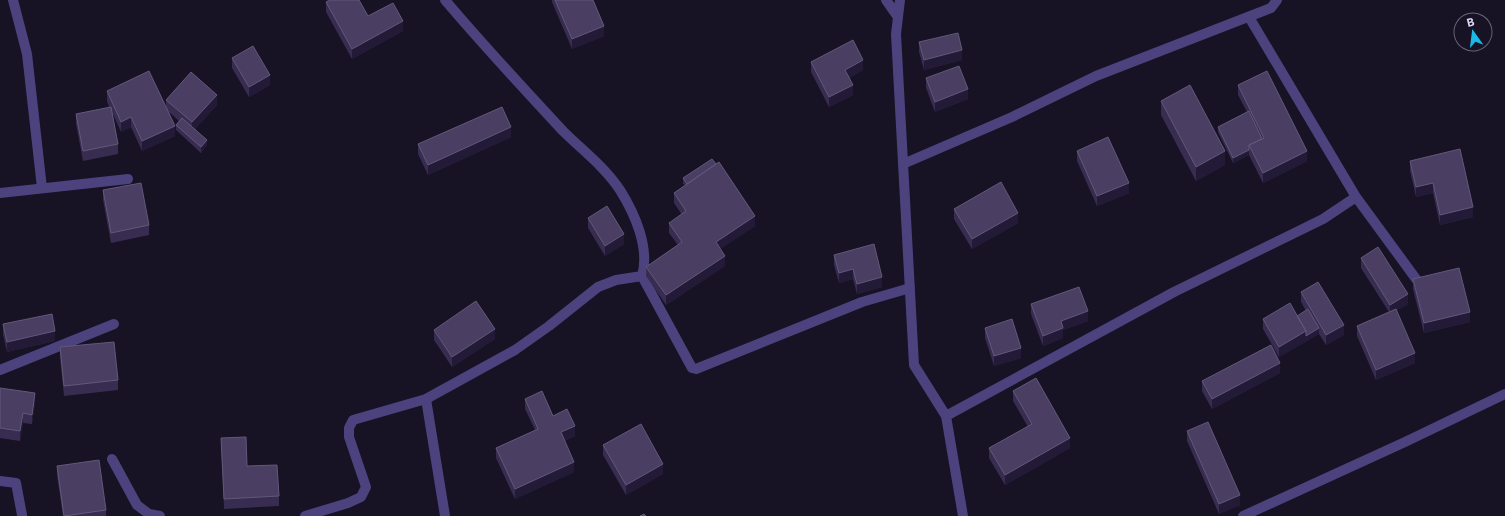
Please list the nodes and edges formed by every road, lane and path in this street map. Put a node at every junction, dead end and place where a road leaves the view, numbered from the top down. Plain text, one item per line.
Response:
1 (13, 0) edge
2 (445, 0) edge
3 (886, 0) edge
4 (900, 0) edge
5 (1277, 0) edge
6 (898, 17) junction
7 (1249, 17) junction
8 (903, 164) junction
9 (128, 179) dead end
10 (42, 188) junction
11 (0, 192) edge
12 (1356, 197) junction
13 (642, 276) junction
14 (1419, 283) edge
15 (910, 288) junction
16 (114, 324) dead end
17 (0, 370) edge
18 (1505, 394) edge
19 (426, 399) junction
20 (946, 416) junction
21 (112, 459) dead end
22 (0, 482) edge
23 (22, 515) edge
24 (160, 516) edge
25 (305, 516) edge
26 (445, 516) edge
27 (963, 516) edge
28 (1243, 516) edge

1 - 10 street
2 - 13 street
3 - 6 street
4 - 6 street
5 - 7 street
6 - 8 street
7 - 8 street
7 - 12 street
8 - 15 street
9 - 10 street
10 - 11 street
12 - 14 street
12 - 20 street
13 - 15 street
13 - 19 street
15 - 20 street
16 - 17 street
18 - 28 street
19 - 25 street
19 - 26 street
20 - 27 street
21 - 24 street
22 - 23 street

